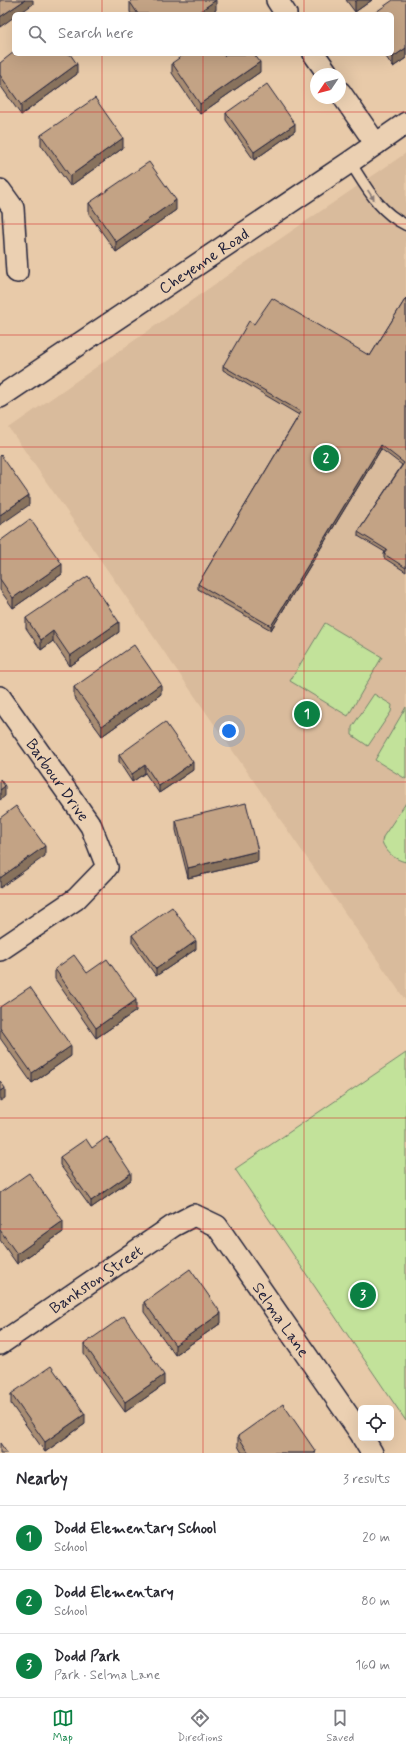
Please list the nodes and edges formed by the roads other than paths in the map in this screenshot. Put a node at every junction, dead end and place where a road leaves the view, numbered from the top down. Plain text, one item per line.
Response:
1 (277, 0) edge
2 (285, 12) edge
3 (315, 56) edge
4 (324, 68) edge
5 (346, 101) edge
6 (406, 123) edge
7 (376, 144) junction
8 (350, 162) junction
9 (0, 190) edge
10 (406, 225) edge
11 (17, 272) dead end
12 (0, 397) edge
13 (0, 697) edge
14 (0, 950) edge
15 (194, 1215) joint
16 (0, 1344) edge
17 (358, 1430) edge
18 (365, 1441) edge
19 (372, 1453) edge

1 - 2 street
3 - 4 street
5 - 7 street
6 - 7 street, Cheyenne Road
7 - 8 street, Cheyenne Road
8 -> 10 lane
8 - 12 street, Cheyenne Road
9 - 11 street
13 - 14 street, Barbour Drive
15 - 16 street, Bankston Street
15 - 17 street, Selma Lane
18 - 19 street

